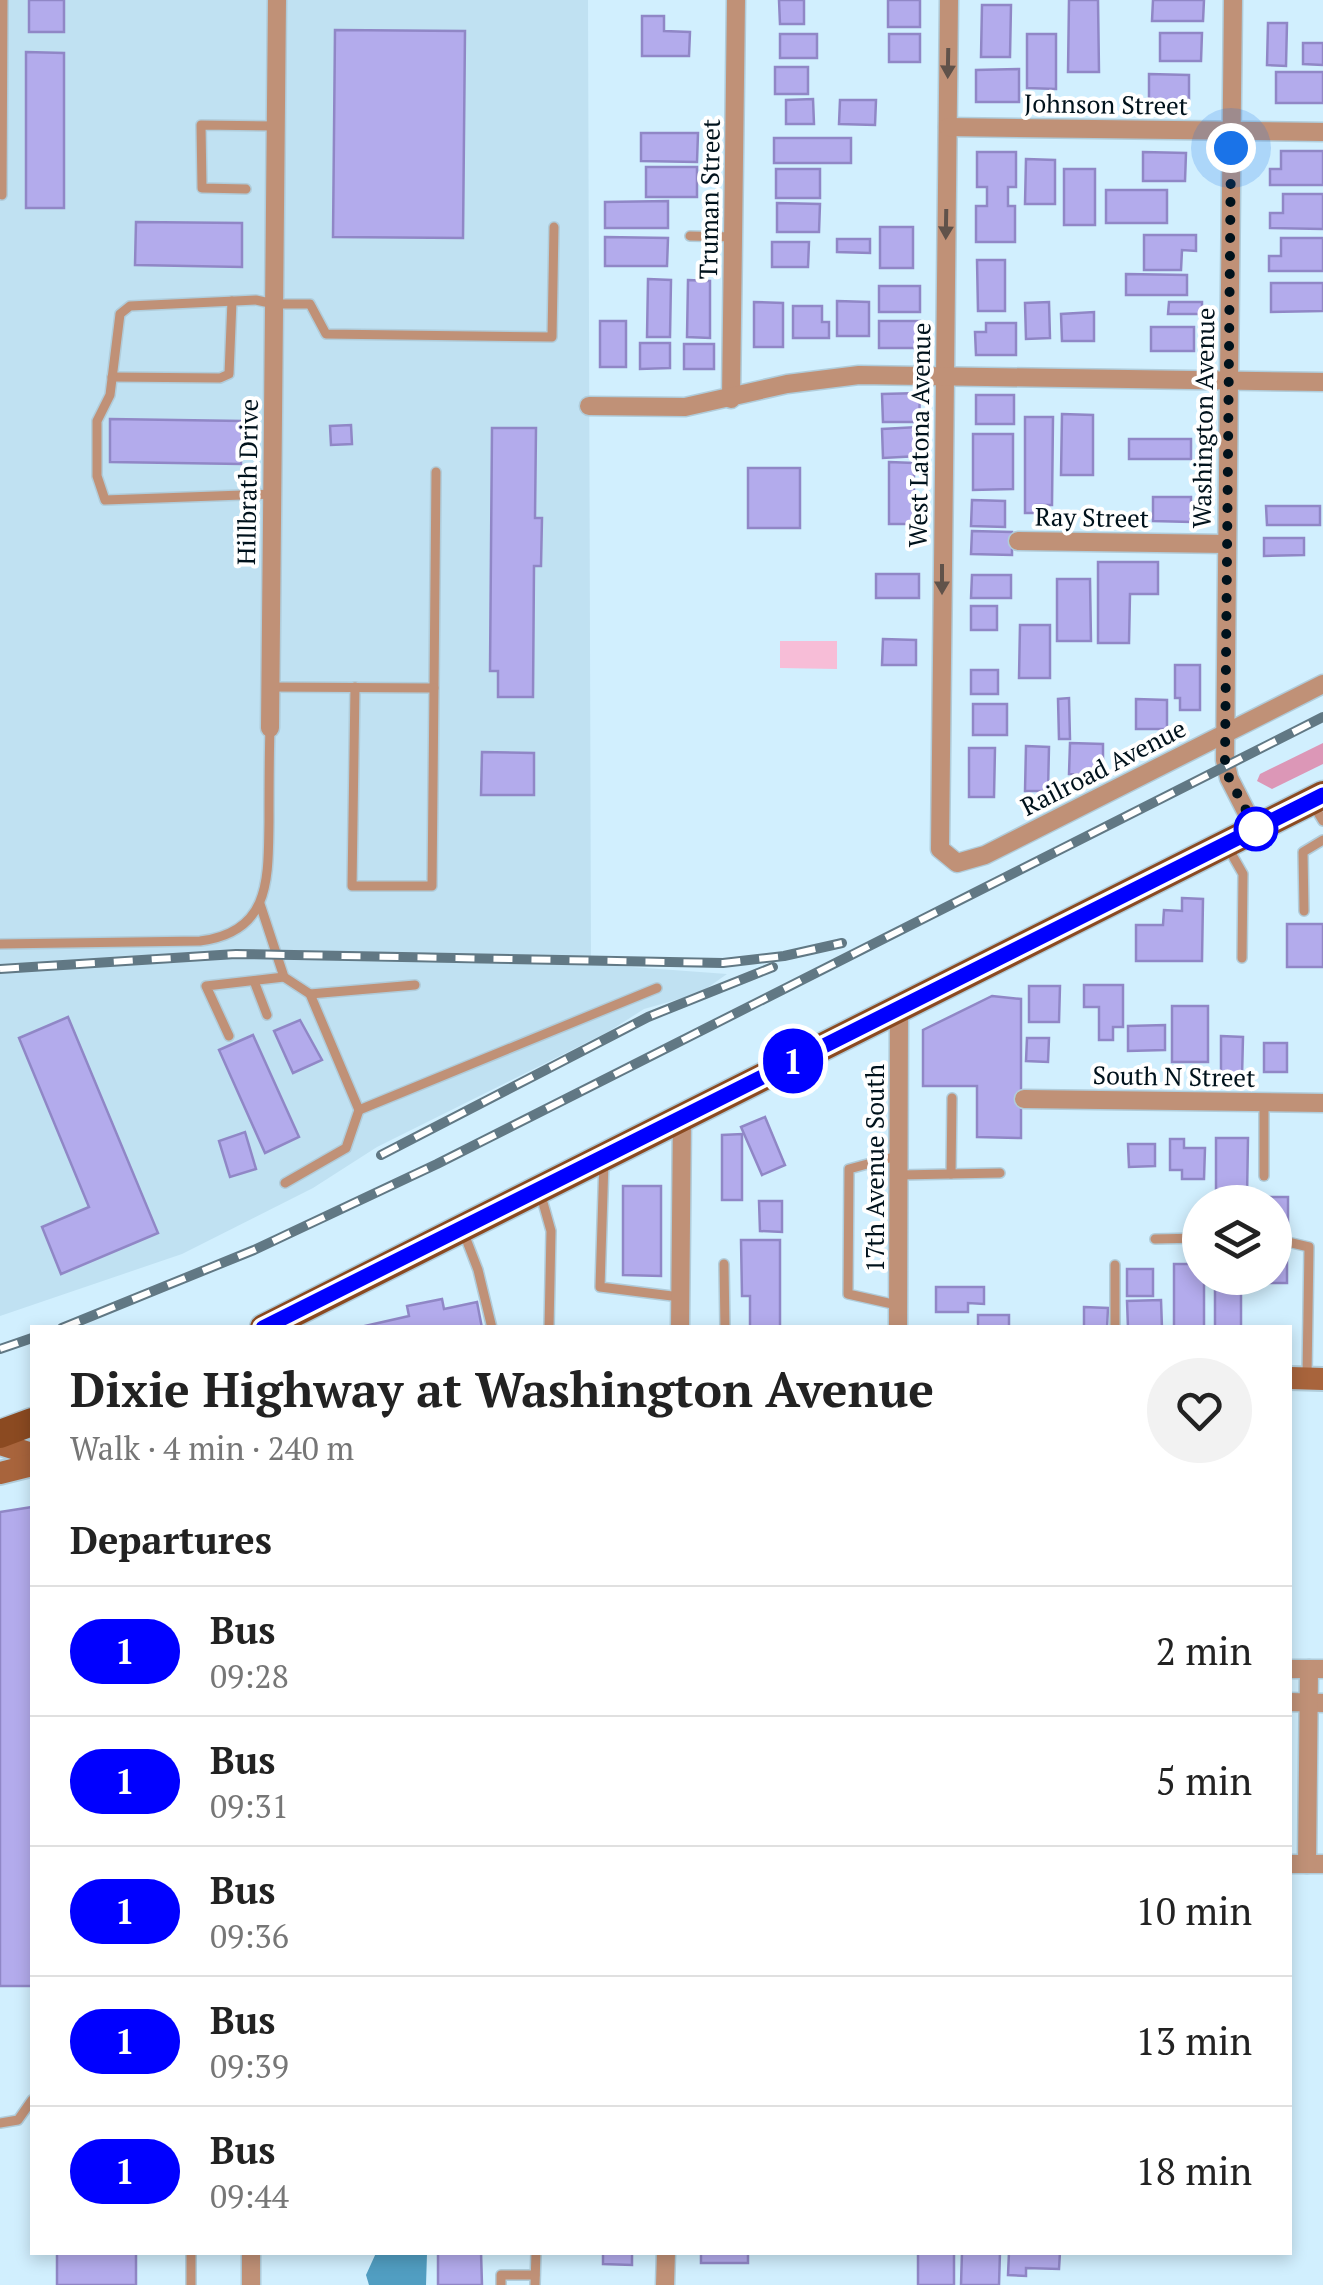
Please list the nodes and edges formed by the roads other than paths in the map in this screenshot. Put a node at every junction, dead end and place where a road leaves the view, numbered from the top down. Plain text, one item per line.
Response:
1 (2, 0) edge
2 (277, 0) edge
3 (736, 0) edge
4 (949, 0) edge
5 (1233, 0) edge
6 (1, 36) edge
7 (276, 126) junction
8 (948, 127) junction
9 (1232, 131) junction
10 (1323, 132) edge
11 (246, 189) dead end
12 (2, 195) edge
13 (554, 227) dead end
14 (690, 236) dead end
15 (734, 237) junction
16 (232, 300) junction
17 (274, 304) junction
18 (944, 376) junction
19 (112, 377) junction
20 (1228, 380) junction
21 (1323, 382) edge
22 (731, 399) junction
23 (589, 406) dead end
24 (436, 472) dead end
25 (272, 494) junction
26 (1018, 541) dead end
27 (1226, 544) junction
28 (1323, 684) edge
29 (270, 686) junction
30 (356, 687) junction
31 (434, 688) junction
32 (270, 728) joint
33 (1225, 733) junction
34 (1319, 806) edge
35 (1255, 829) junction
36 (1323, 840) edge
37 (1225, 844) junction
38 (957, 863) joint
39 (260, 904) junction
40 (1304, 911) dead end
41 (0, 944) edge
42 (1242, 958) dead end
43 (284, 977) junction
44 (254, 981) junction
45 (415, 985) dead end
46 (658, 988) dead end
47 (310, 994) junction
48 (899, 1008) junction
49 (267, 1015) dead end
50 (230, 1036) dead end
51 (952, 1098) dead end
52 (1024, 1098) dead end
53 (1264, 1102) junction
54 (1323, 1103) edge
55 (359, 1110) junction
56 (682, 1117) junction
57 (900, 1155) junction
58 (604, 1156) junction
59 (1000, 1173) dead end
60 (951, 1174) junction
61 (900, 1175) junction
62 (1264, 1176) dead end
63 (285, 1183) dead end
64 (539, 1190) junction
65 (462, 1228) junction
66 (1154, 1238) dead end
67 (1182, 1238) edge
68 (1292, 1243) edge
69 (724, 1264) dead end
70 (1115, 1265) dead end
71 (680, 1297) junction
72 (898, 1305) junction
73 (279, 1324) edge
74 (491, 1325) edge
75 (549, 1325) edge
76 (680, 1325) edge
77 (724, 1325) edge
78 (898, 1325) edge
79 (1114, 1325) edge
80 (1307, 1378) edge
81 (30, 1423) edge
82 (0, 1434) edge
83 (0, 1444) edge
84 (30, 1453) edge
85 (30, 1466) edge
86 (0, 1473) edge
87 (1307, 1669) edge
88 (1307, 1702) edge
89 (1307, 1864) edge
90 (30, 2103) edge
91 (0, 2123) edge
92 (190, 2255) edge
93 (251, 2255) edge
94 (536, 2255) edge
95 (666, 2255) edge
96 (535, 2280) edge
97 (190, 2285) edge
98 (251, 2285) edge
99 (501, 2285) edge
100 (665, 2285) edge

1 - 6 lane
2 - 7 street, Hillbrath Drive
3 - 15 street, Truman Street
4 -> 8 street, West Latona Avenue
5 - 9 street, Washington Avenue
6 - 12 lane
7 - 11 lane
7 - 17 street, Hillbrath Drive
8 - 9 street, Johnson Street
8 -> 18 street, West Latona Avenue
9 - 10 street, Johnson Street
9 - 20 street, Washington Avenue
13 - 17 lane
14 - 15 lane
15 - 22 street, Truman Street
16 - 17 lane
16 - 19 lane
16 - 19 lane
17 - 25 street, Hillbrath Drive
18 - 20 street
18 - 22 street
18 -> 38 street, West Latona Avenue
19 - 25 lane
20 - 21 street
20 - 27 street, Washington Avenue
22 - 23 street
24 - 31 lane
25 - 29 street, Hillbrath Drive
26 - 27 street, Ray Street
27 - 33 street, Washington Avenue
28 - 33 street, Railroad Avenue
29 - 30 lane
29 - 32 street, Hillbrath Drive
30 - 31 lane
30 - 31 lane
32 - 39 lane, Hillbrath Drive
33 - 35 street, Washington Avenue
33 - 38 street, Railroad Avenue
34 - 35 main road
35 - 37 main road
36 - 40 lane
37 - 42 lane
37 - 48 main road
39 - 41 lane
39 - 43 lane
43 - 44 lane
43 - 47 lane
44 - 49 lane
44 - 50 lane
45 - 47 lane
46 - 55 lane
47 - 55 lane
48 - 56 main road
48 - 57 street, 17th Avenue South
51 - 60 lane
52 - 53 street, South N Street
53 - 54 street, South N Street
53 - 62 lane
55 - 63 lane
56 - 58 main road
56 - 71 street
57 - 61 street, 17th Avenue South
57 - 72 lane
58 - 64 main road
58 - 71 lane
59 - 60 lane
60 - 61 lane
61 - 72 street, 17th Avenue South
64 - 65 main road
64 - 75 lane
65 - 73 main road
65 - 74 lane
66 - 67 lane
68 - 80 lane
69 - 77 lane
70 - 79 lane
71 - 76 street
72 - 78 street, 17th Avenue South
81 - 82 main road
83 - 84 main road
85 - 86 main road
87 - 88 street
88 - 89 street
90 - 91 lane
92 - 97 lane
93 - 98 street
94 - 96 lane
95 - 100 street
96 - 99 lane

